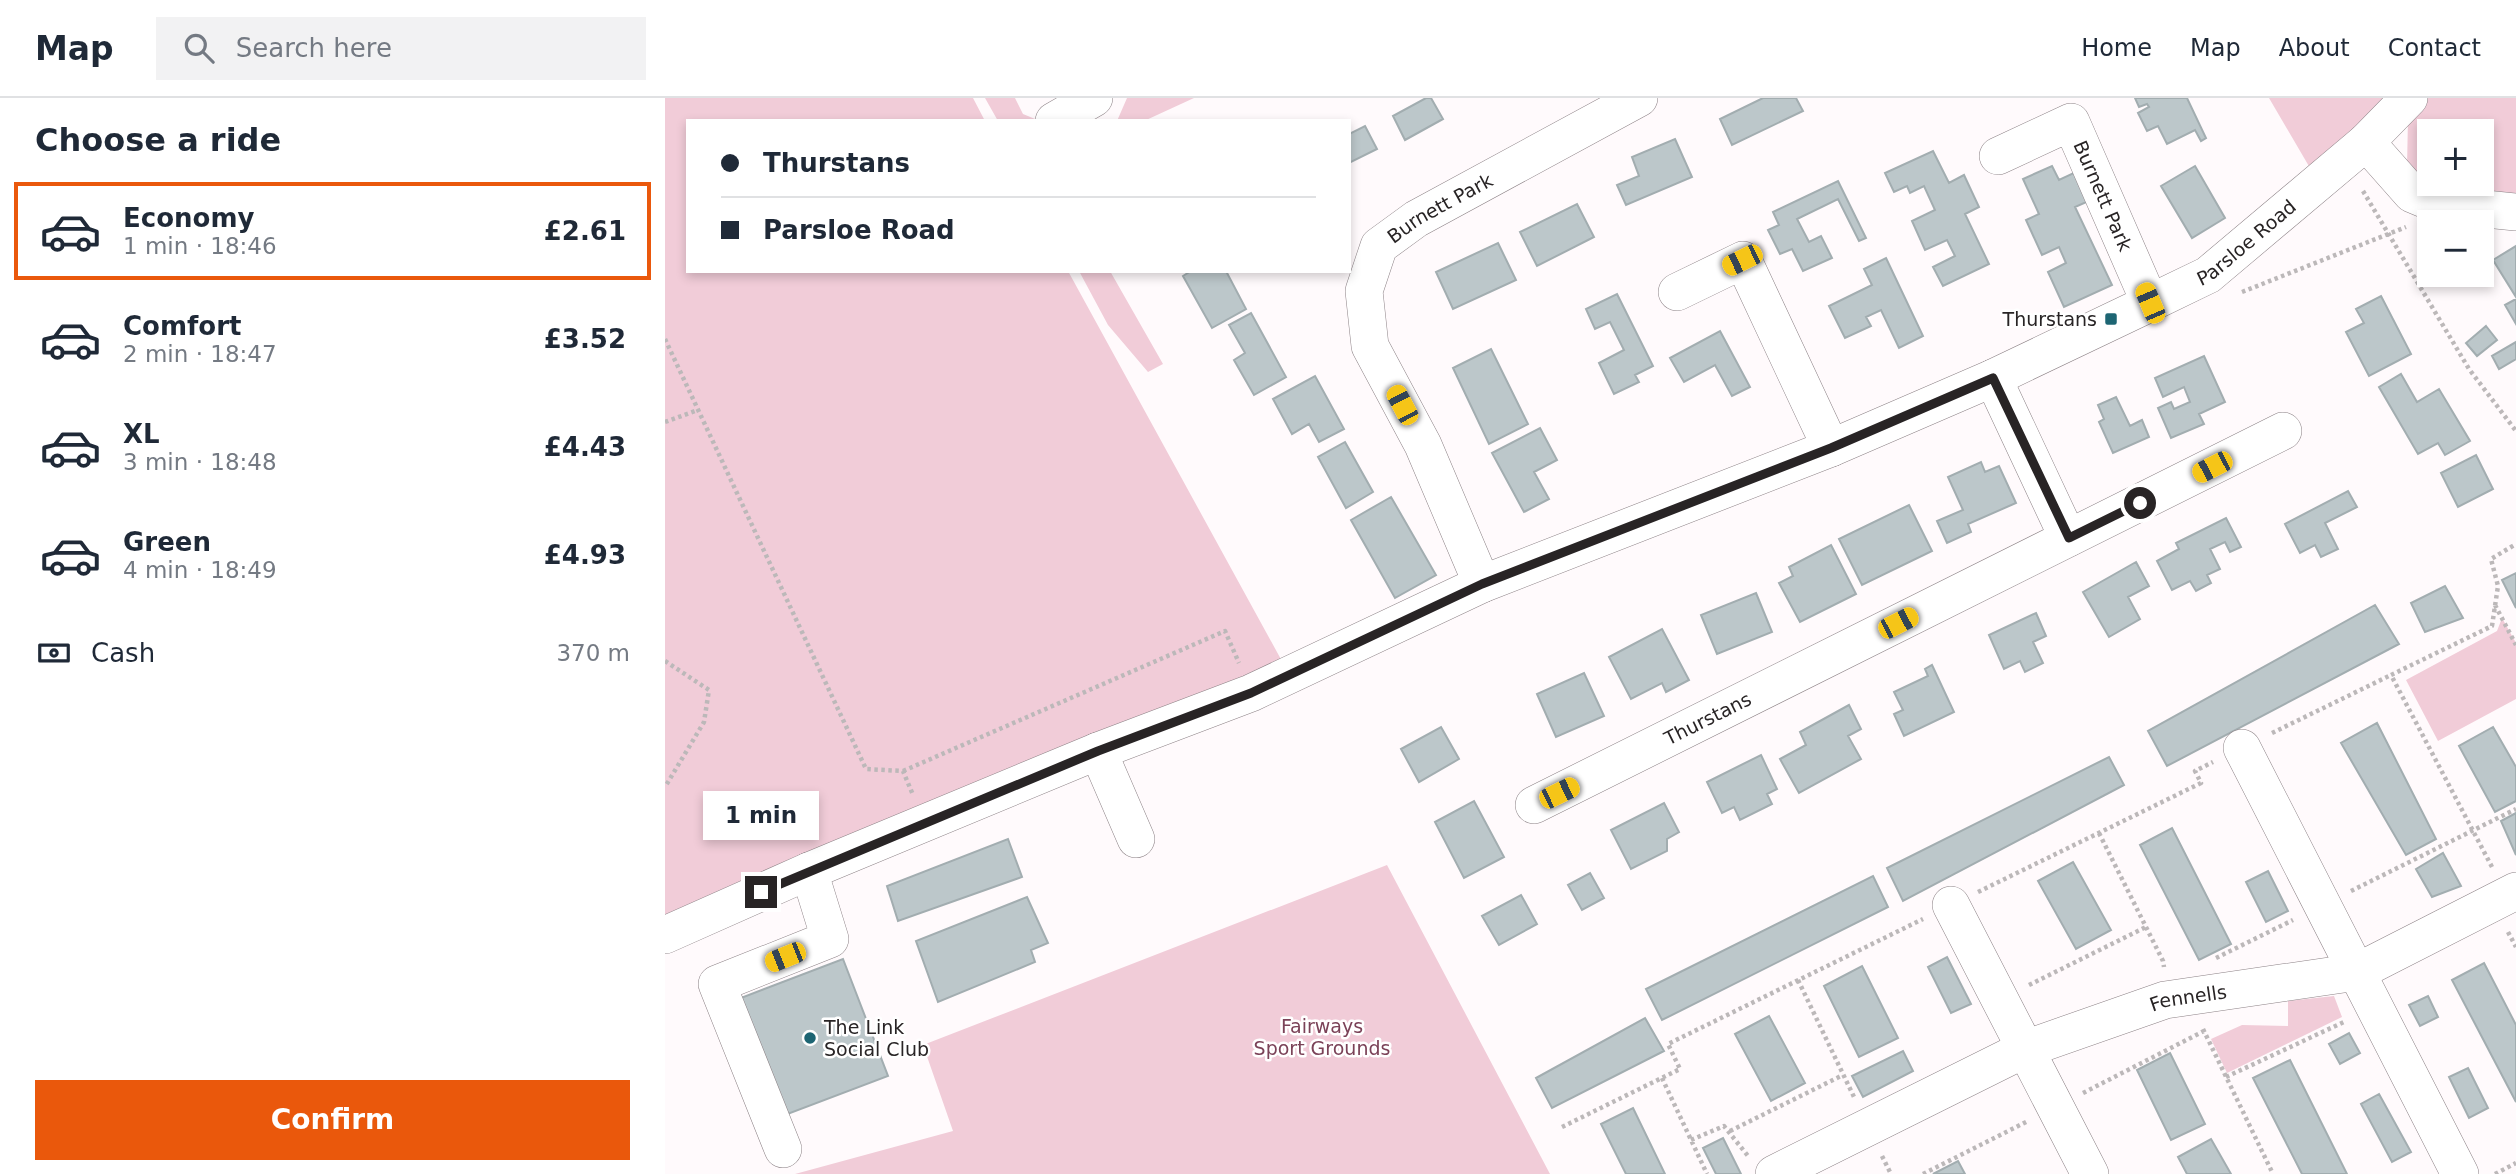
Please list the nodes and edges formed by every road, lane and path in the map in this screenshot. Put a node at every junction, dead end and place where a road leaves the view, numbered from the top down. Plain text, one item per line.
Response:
1 (1094, 98) edge
2 (1639, 98) edge
3 (2409, 98) edge
4 (1057, 119) edge
5 (2374, 152) junction
6 (1998, 156) dead end
7 (2516, 212) edge
8 (2412, 225) dead end
9 (2389, 234) junction
10 (1677, 292) dead end
11 (2236, 294) dead end
12 (2150, 303) junction
13 (665, 339) edge
14 (1993, 378) junction
15 (698, 410) junction
16 (665, 422) edge
17 (2516, 430) edge
18 (2283, 431) dead end
19 (1831, 448) junction
20 (2069, 538) junction
21 (2516, 544) edge
22 (1482, 584) junction
23 (2495, 604) junction
24 (2516, 645) edge
25 (665, 662) edge
26 (1251, 693) junction
27 (2242, 748) dead end
28 (1098, 751) junction
29 (903, 771) junction
30 (665, 787) edge
31 (1534, 805) dead end
32 (924, 824) junction
33 (2099, 833) dead end
34 (1136, 839) dead end
35 (809, 871) junction
36 (2511, 893) edge
37 (1951, 905) dead end
38 (2146, 927) junction
39 (665, 935) edge
40 (2357, 972) junction
41 (1798, 980) dead end
42 (2176, 998) junction
43 (2000, 999) junction
44 (2375, 1008) junction
45 (2025, 1049) junction
46 (1843, 1075) junction
47 (2226, 1077) junction
48 (1662, 1079) dead end
49 (1868, 1127) junction
50 (1730, 1131) junction
51 (1691, 1140) junction
52 (783, 1149) dead end
53 (2516, 1163) edge
54 (1763, 1169) edge
55 (1707, 1174) edge
56 (1891, 1174) edge
57 (2090, 1174) edge
58 (2273, 1174) edge
59 (2460, 1174) edge
60 (2495, 1174) edge

1 - 4 street
2 - 22 street, Burnett Park
3 - 5 street, Parsloe Road
5 - 7 street
5 - 9 path
5 - 12 street, Parsloe Road
6 - 12 street, Burnett Park
8 - 9 path
9 - 11 path
9 - 17 path
10 - 19 street
12 - 14 street, Parsloe Road
13 - 15 path
14 - 19 street, Parsloe Road
14 - 20 street
15 - 16 path
15 - 29 path
18 - 20 street, Thurstans
19 - 22 street, Parsloe Road
20 - 31 street, Thurstans
21 - 23 path
22 - 26 street, Parsloe Road
23 - 24 path
23 - 36 path
25 - 30 path
26 - 28 street, Parsloe Road
26 - 29 path
27 - 40 street
28 - 32 street, Parsloe Road
28 - 34 street
29 - 32 path
32 - 35 street, Parsloe Road
33 - 38 path
35 - 39 street, Parsloe Road
35 - 52 street
36 - 40 street, Fennells
37 - 43 street
38 - 42 path
38 - 43 path
40 - 42 street, Fennells
40 - 44 street
41 - 46 path
42 - 45 street, Fennells
42 - 47 path
43 - 45 street
44 - 47 path
44 - 59 street
45 - 49 street, Fennells
45 - 57 street
46 - 49 path
46 - 50 path
47 - 58 path
48 - 51 path
49 - 54 street, Fennells
49 - 56 path
50 - 51 path
50 - 54 path
51 - 55 path
53 - 60 path

